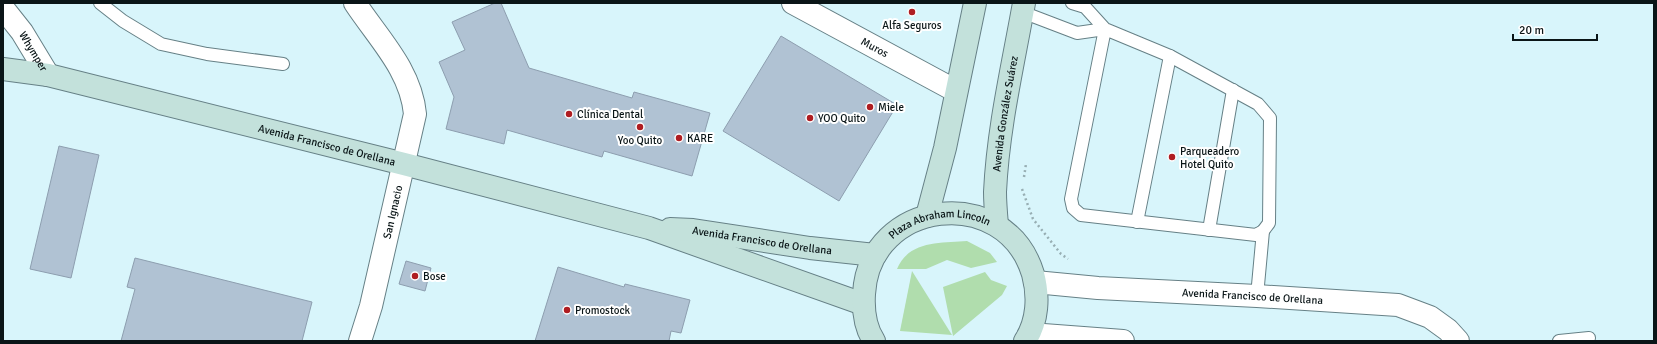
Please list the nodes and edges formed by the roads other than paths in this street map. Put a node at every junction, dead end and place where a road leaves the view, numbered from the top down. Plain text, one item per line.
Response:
1 (100, 3) edge
2 (355, 3) edge
3 (793, 3) edge
4 (975, 3) edge
5 (1072, 3) edge
6 (3, 8) edge
7 (1023, 8) edge
8 (1105, 29) junction
9 (1170, 56) junction
10 (283, 64) dead end
11 (3, 69) edge
12 (48, 75) junction
13 (1233, 90) junction
14 (956, 91) junction
15 (404, 164) junction
16 (927, 216) junction
17 (1137, 222) junction
18 (997, 226) junction
19 (649, 228) junction
20 (1209, 230) junction
21 (1264, 231) junction
22 (875, 255) junction
23 (1035, 282) junction
24 (1257, 296) junction
25 (863, 304) junction
26 (1027, 337) edge
27 (1589, 338) dead end
28 (360, 341) edge
29 (874, 341) edge
30 (1124, 341) edge
31 (1458, 341) edge
32 (1559, 341) edge

1 - 10 lane
2 - 15 street, San Ignacio
3 - 14 street, Muros
4 - 14 main road
5 - 8 lane
6 - 12 street, Whymper
7 - 8 lane
7 - 18 main road, Avenida González Suárez
8 - 9 lane
8 - 17 lane
9 - 13 lane
9 - 17 lane
11 - 12 main road, Avenida Francisco de Orellana
12 - 15 main road, Avenida Francisco de Orellana
13 - 20 lane
13 - 21 lane
14 - 16 main road
15 - 19 main road, Avenida Francisco de Orellana
15 - 28 street, San Ignacio
16 - 18 main road, Plaza Abraham Lincoln
16 - 22 main road, Plaza Abraham Lincoln
17 - 20 lane
18 - 23 main road, Plaza Abraham Lincoln
19 - 22 main road, Avenida Francisco de Orellana
19 - 25 main road, Avenida Francisco de Orellana
20 - 21 lane
21 - 24 lane
22 - 25 main road, Plaza Abraham Lincoln
23 - 24 street, Avenida Francisco de Orellana
23 - 26 main road, Plaza Abraham Lincoln
24 - 31 street, Avenida Francisco de Orellana
25 - 29 main road, Plaza Abraham Lincoln
26 - 30 street
27 - 32 lane

